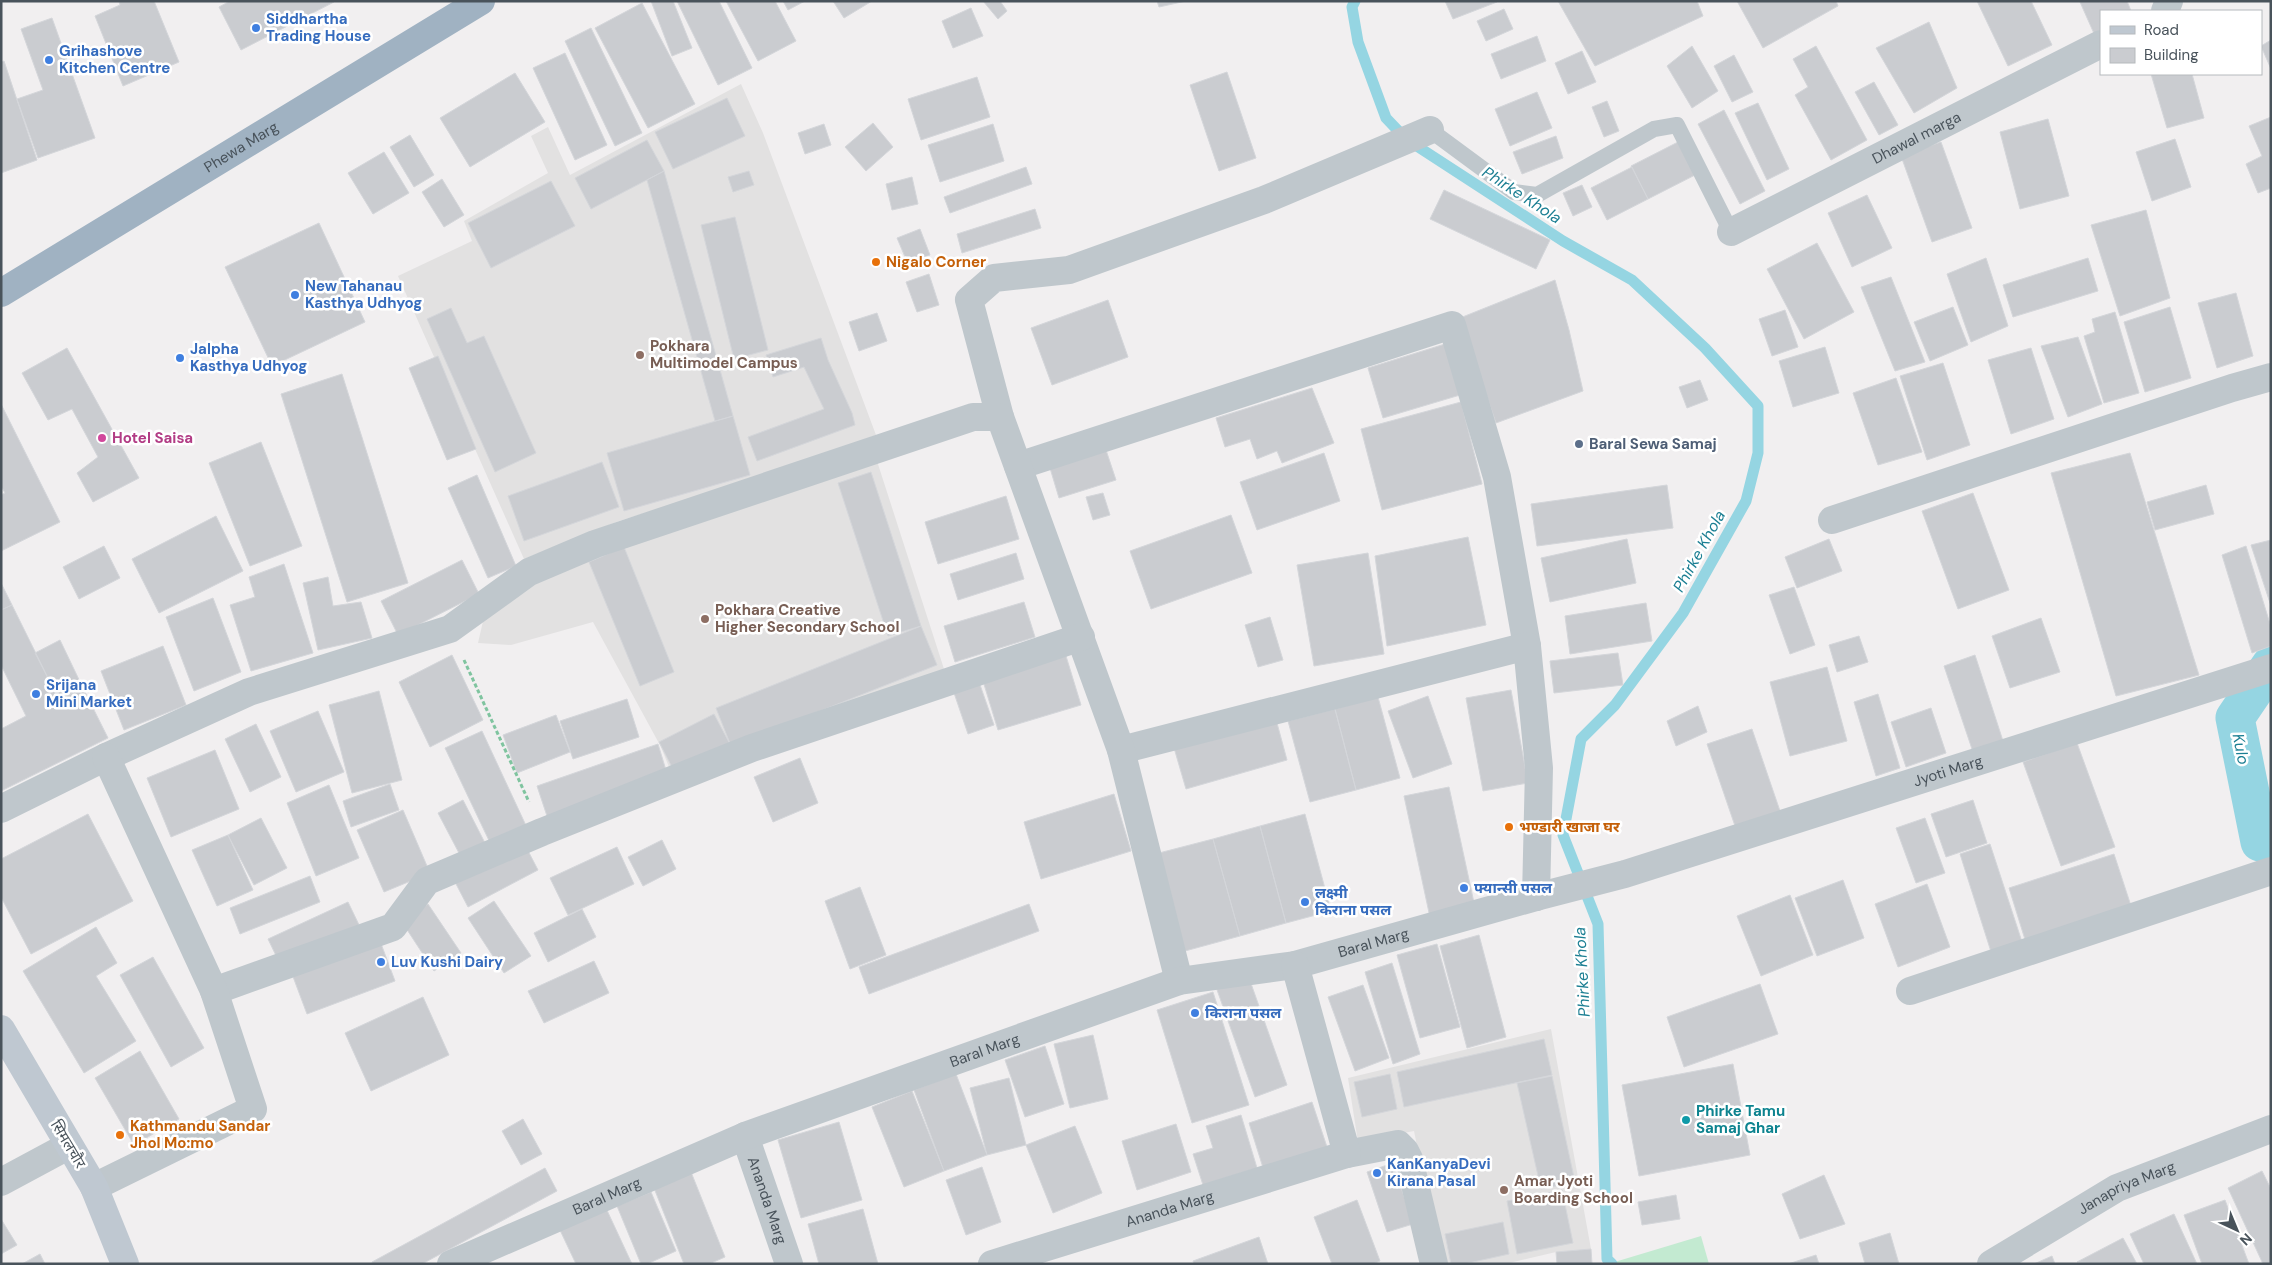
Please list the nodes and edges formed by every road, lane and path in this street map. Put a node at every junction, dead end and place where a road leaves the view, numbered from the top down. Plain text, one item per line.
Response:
1 (481, 1) edge
2 (2100, 45) edge
3 (1430, 130) joint
4 (1731, 232) joint
5 (1, 293) edge
6 (2271, 377) edge
7 (1000, 417) junction
8 (1018, 466) junction
9 (1832, 520) dead end
10 (450, 629) junction
11 (1081, 637) junction
12 (1527, 646) junction
13 (2271, 668) edge
14 (1121, 750) junction
15 (106, 757) junction
16 (1, 809) edge
17 (542, 832) junction
18 (2271, 871) edge
19 (1536, 897) junction
20 (1295, 965) junction
21 (1179, 981) junction
22 (214, 990) junction
23 (1910, 991) dead end
24 (1, 1029) edge
25 (2271, 1129) edge
26 (745, 1136) junction
27 (68, 1146) junction
28 (1347, 1154) junction
29 (1, 1182) edge
30 (94, 1187) junction
31 (125, 1264) edge
32 (451, 1264) edge
33 (789, 1264) edge
34 (992, 1264) edge
35 (1434, 1264) edge
36 (1991, 1264) edge

1 - 5 highway, Phewa Marg
2 - 4 street, Dhawal marga
3 - 4 lane
3 - 7 street
6 - 9 street
7 - 8 street
7 - 10 street
8 - 11 street
8 - 12 street
10 - 15 street
10 - 17 path
11 - 14 street
11 - 17 street
12 - 14 street
12 - 19 street
13 - 19 street, Jyoti Marg
14 - 21 street
15 - 16 street
15 - 22 street
17 - 22 street
18 - 23 street
19 - 20 street, Baral Marg
20 - 21 street, Baral Marg
20 - 28 street
21 - 26 street, Baral Marg
22 - 30 street
24 - 27 main road, सिमलचौर
25 - 36 street, Janapriya Marg
26 - 32 street, Baral Marg
26 - 33 street, Ananda Marg
27 - 29 street
27 - 30 main road, सिमलचौर
28 - 34 street, Ananda Marg
28 - 35 street, Ananda Marg
30 - 31 main road, सिमलचौर

